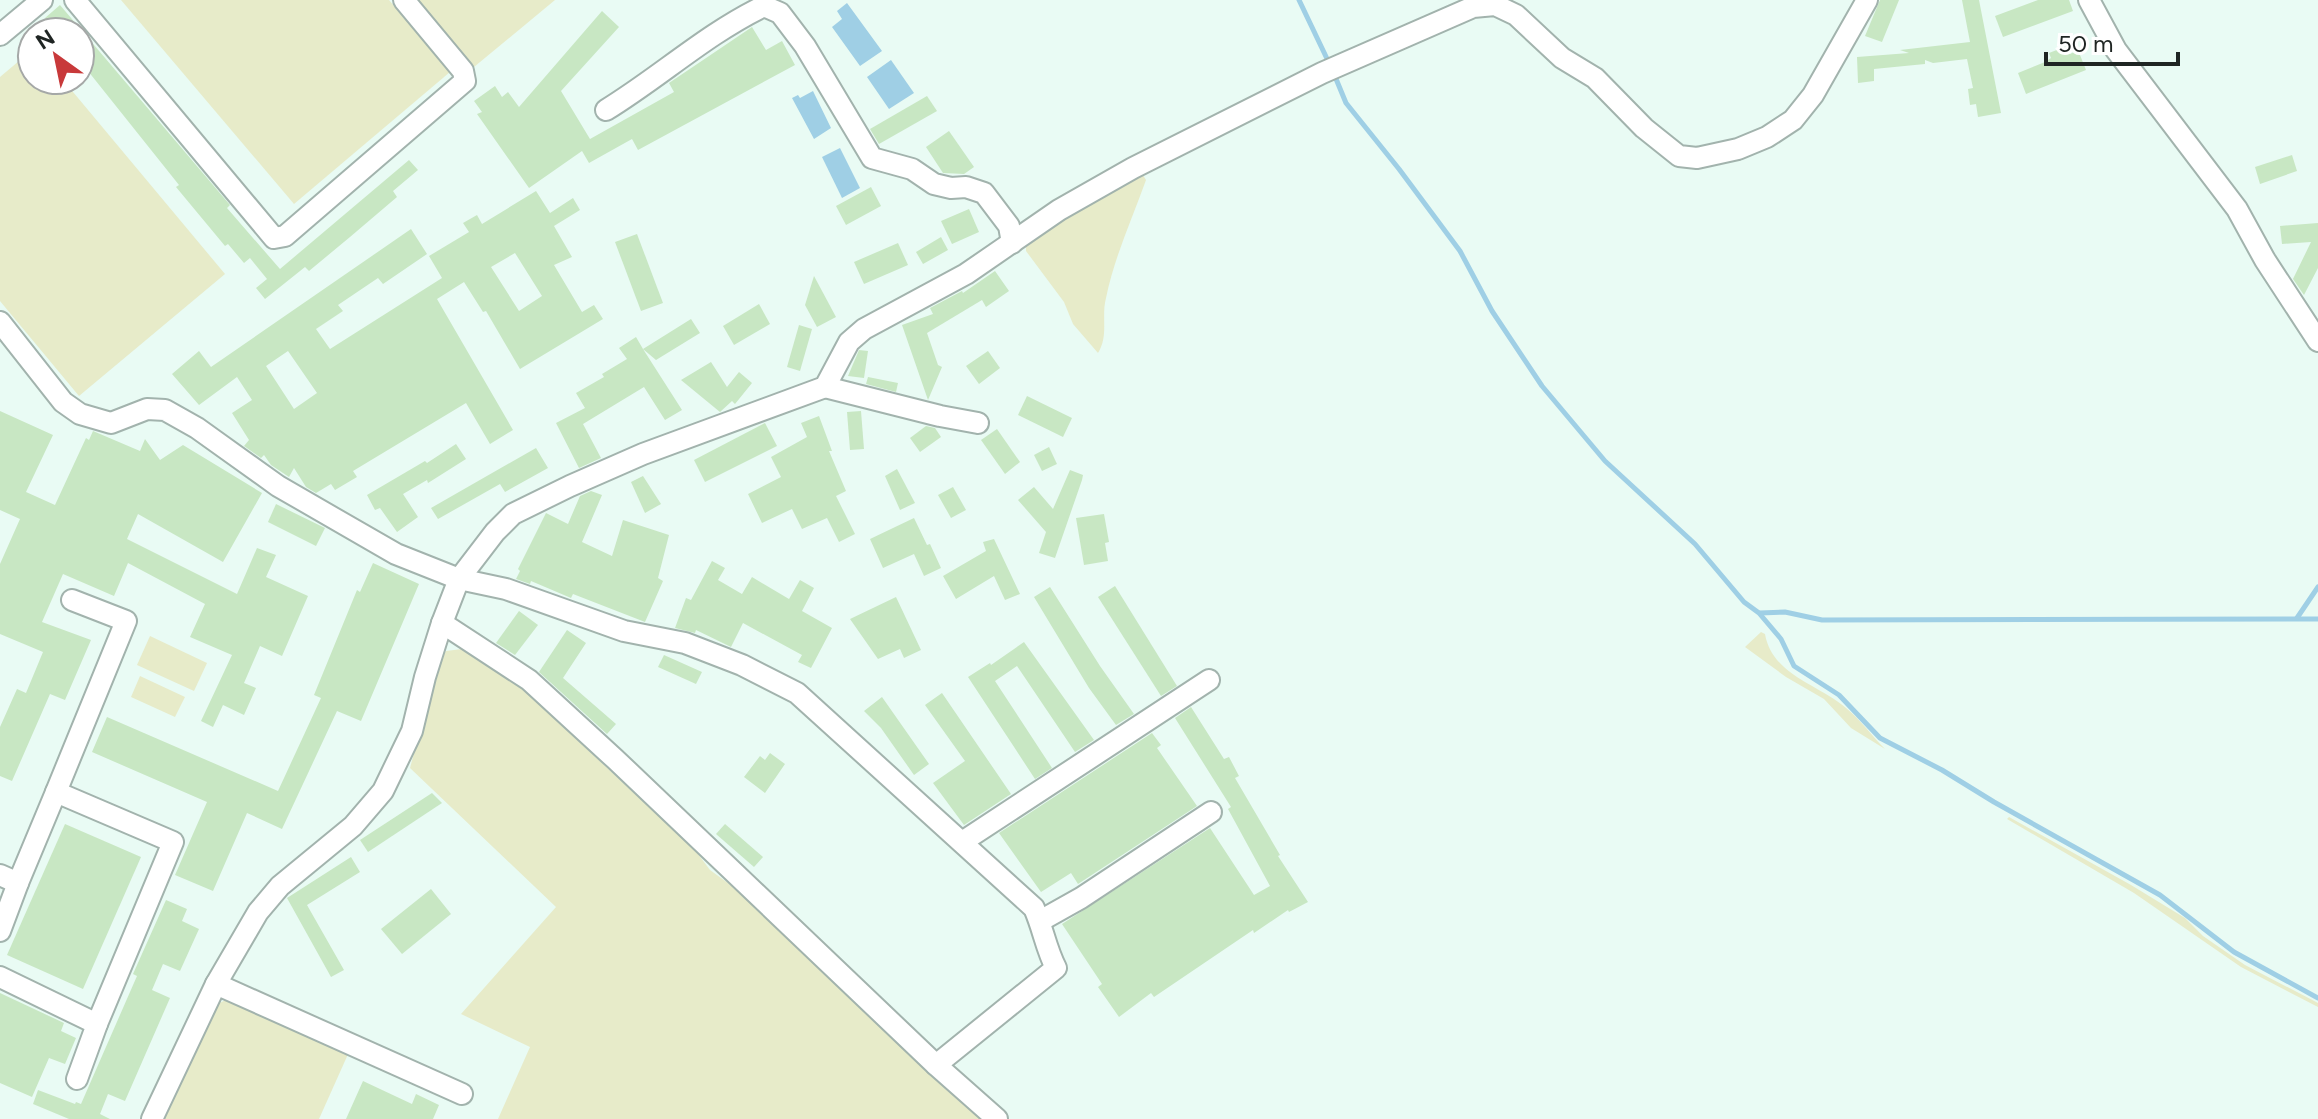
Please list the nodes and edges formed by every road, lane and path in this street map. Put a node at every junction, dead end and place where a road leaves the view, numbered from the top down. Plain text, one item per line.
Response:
1 (42, 0) edge
2 (75, 0) edge
3 (404, 0) edge
4 (1867, 0) edge
5 (2089, 0) edge
6 (0, 35) edge
7 (606, 110) dead end
8 (1012, 243) junction
9 (0, 322) edge
10 (2318, 341) edge
11 (825, 387) junction
12 (978, 423) dead end
13 (459, 579) junction
14 (72, 600) dead end
15 (442, 623) junction
16 (1209, 680) dead end
17 (56, 792) junction
18 (1211, 812) dead end
19 (962, 842) junction
20 (9, 879) edge
21 (1040, 921) junction
22 (0, 931) edge
23 (0, 977) edge
24 (216, 984) junction
25 (97, 1024) junction
26 (936, 1065) junction
27 (77, 1079) dead end
28 (462, 1094) dead end
29 (152, 1119) edge
30 (997, 1119) edge

1 - 6 street
2 - 3 street
4 - 8 street
5 - 10 street
7 - 8 street
8 - 11 street
9 - 13 street
11 - 12 street
11 - 13 street
13 - 15 street
13 - 19 street
14 - 17 street
15 - 24 street
15 - 26 street
16 - 19 street
17 - 20 street
17 - 25 street
18 - 21 street
19 - 21 street
20 - 22 street
21 - 26 street
23 - 25 street
24 - 28 street
24 - 29 street
25 - 27 street
26 - 30 street

